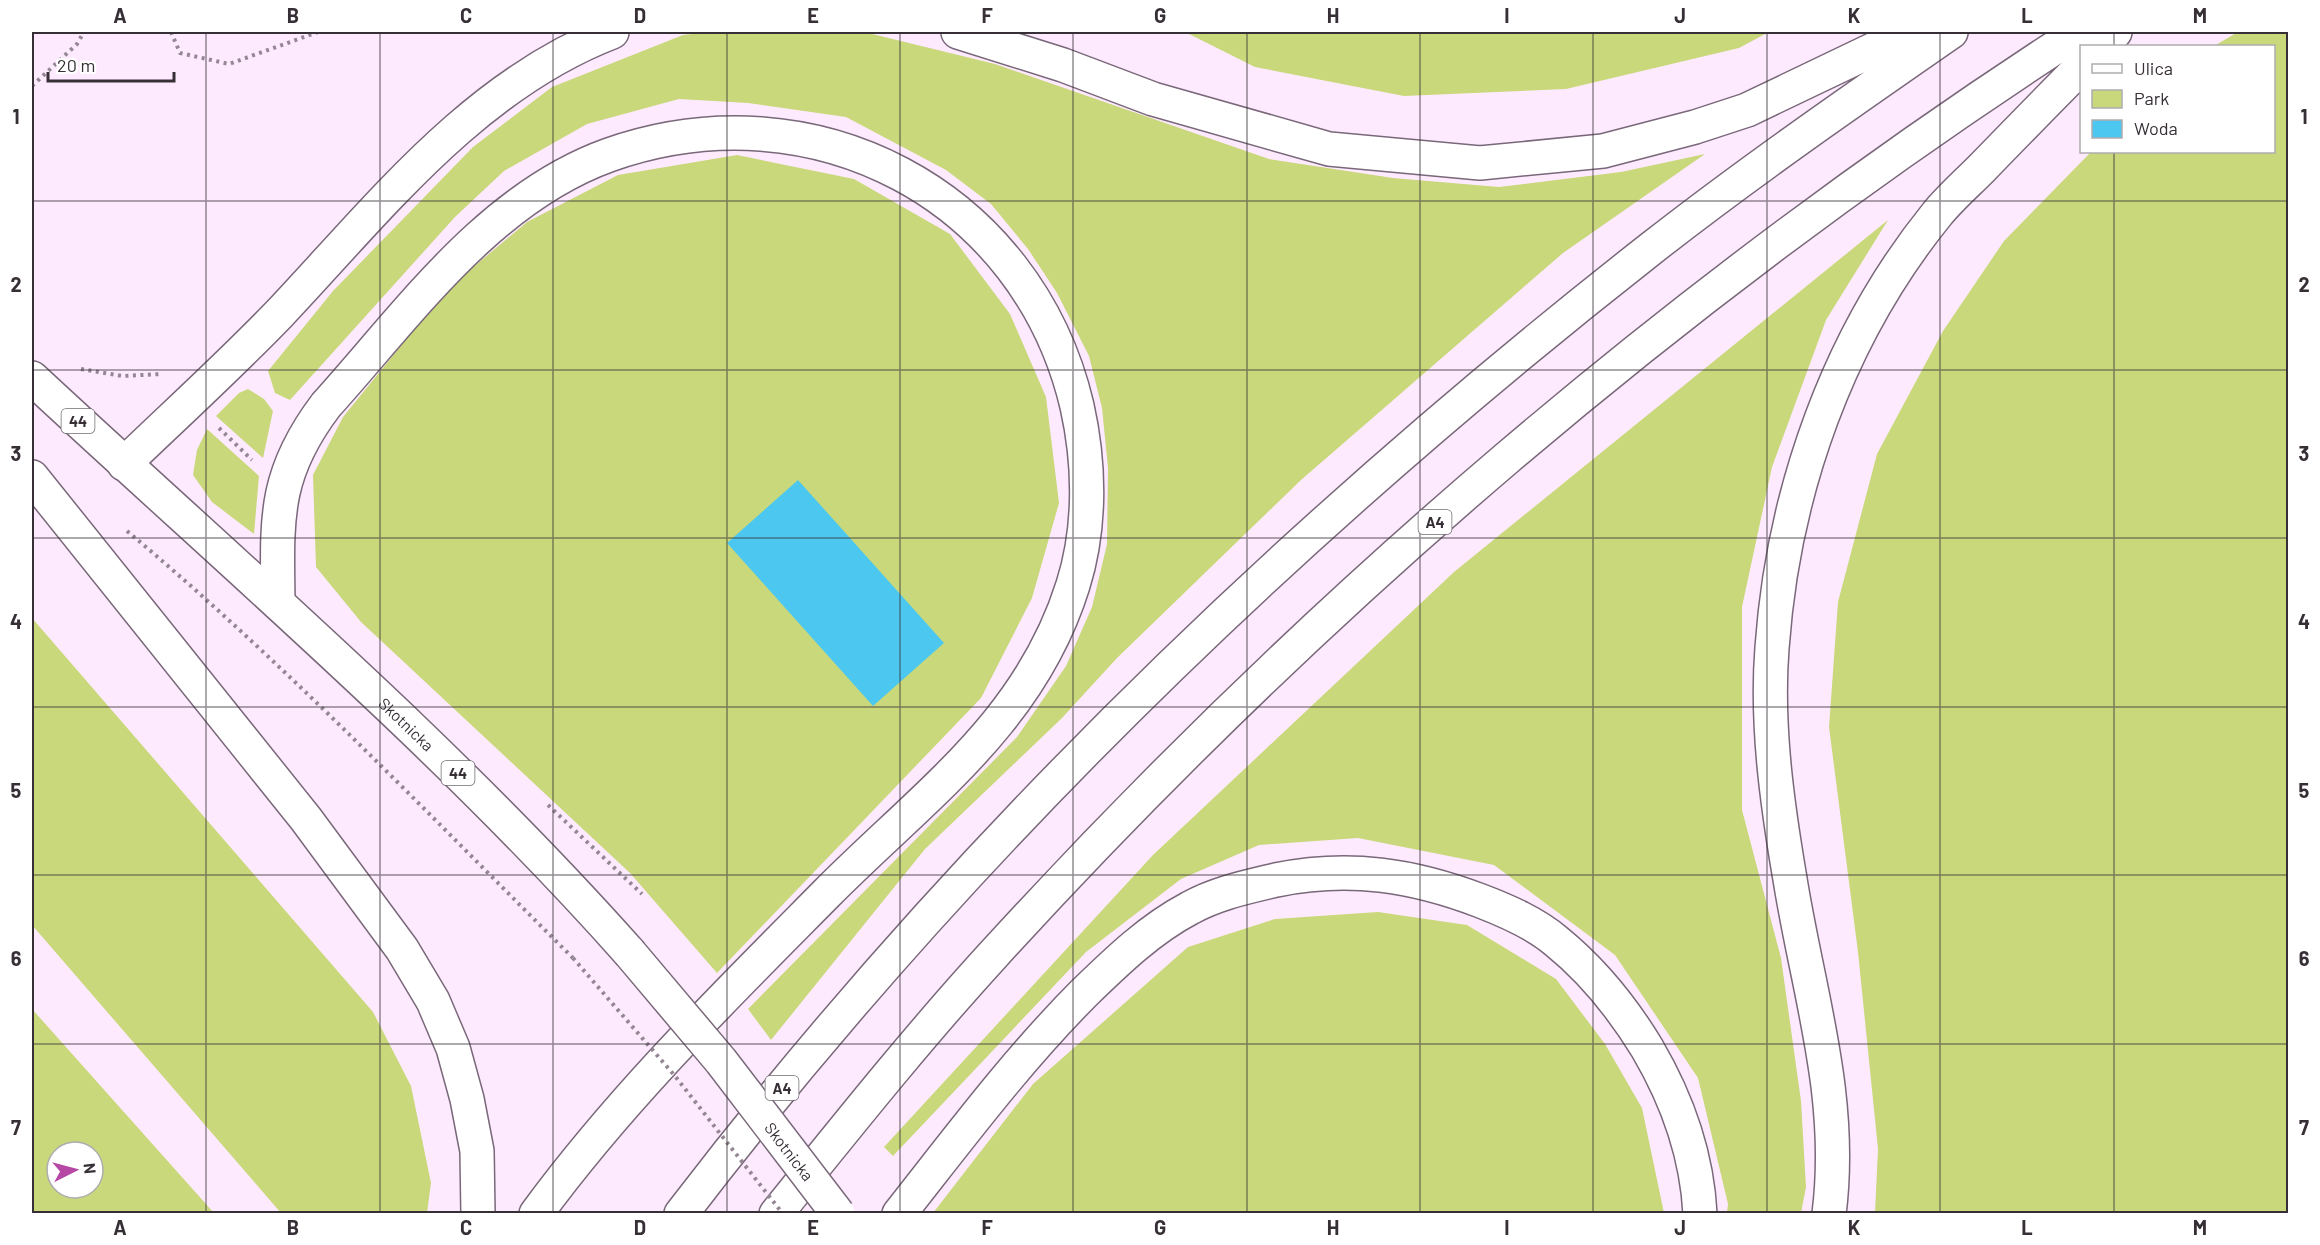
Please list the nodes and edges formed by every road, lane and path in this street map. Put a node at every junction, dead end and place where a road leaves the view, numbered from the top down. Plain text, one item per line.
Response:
1 (84, 32) edge
2 (171, 32) edge
3 (318, 32) edge
4 (612, 32) edge
5 (958, 32) edge
6 (1910, 32) edge
7 (1950, 32) edge
8 (2079, 32) edge
9 (2115, 32) edge
10 (2101, 45) edge
11 (2080, 68) edge
12 (32, 86) edge
13 (76, 367) dead end
14 (32, 378) edge
15 (190, 401) junction
16 (124, 464) junction
17 (32, 477) edge
18 (283, 489) junction
19 (123, 527) dead end
20 (278, 603) junction
21 (544, 802) dead end
22 (642, 894) dead end
23 (478, 1214) edge
24 (536, 1214) edge
25 (681, 1214) edge
26 (776, 1214) edge
27 (783, 1214) edge
28 (838, 1214) edge
29 (899, 1214) edge
30 (1700, 1214) edge
31 (1828, 1214) edge

1 - 12 path
2 - 3 path
4 - 15 main road
5 - 6 main road
7 - 25 main road, A4
8 - 26 main road, A4
9 - 10 main road
11 - 31 main road
13 - 15 path
14 - 16 main road, Skotnicka / 44
15 - 16 main road
15 - 18 path
16 - 20 main road, Skotnicka / 44
17 - 23 main road
18 - 20 main road
18 - 24 main road
19 - 27 path, bridge
20 - 28 main road, Skotnicka / 44, bridge
21 - 22 path
29 - 30 main road

